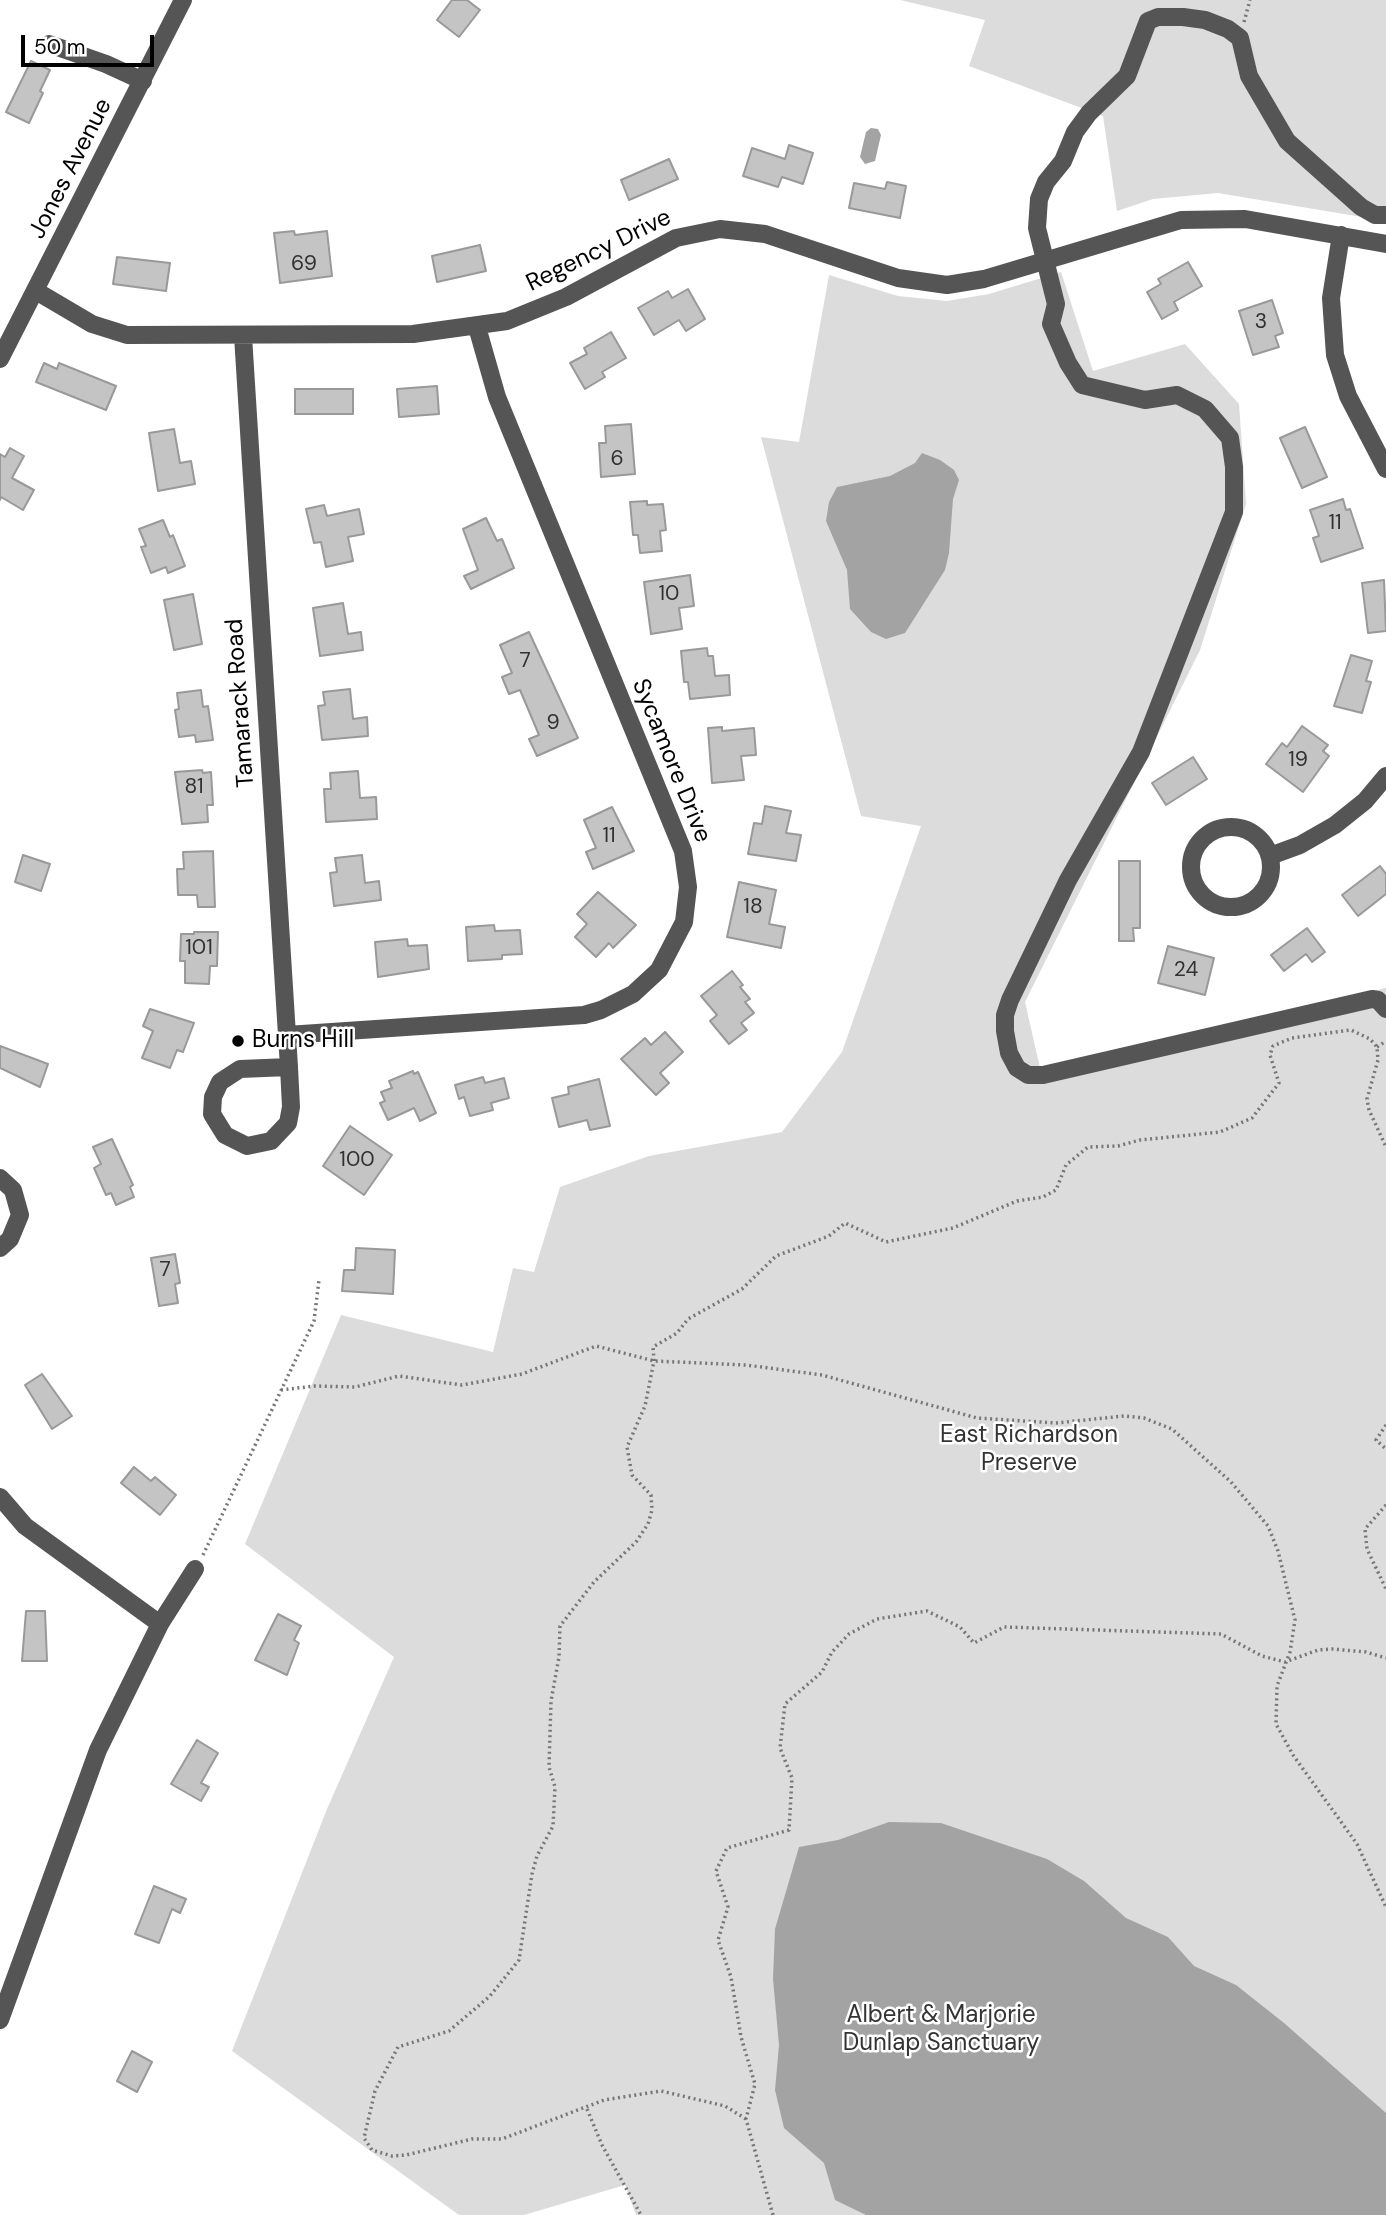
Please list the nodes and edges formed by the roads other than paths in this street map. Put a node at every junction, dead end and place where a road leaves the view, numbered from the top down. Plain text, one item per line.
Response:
1 (183, 0) edge
2 (49, 44) dead end
3 (143, 81) junction
4 (1386, 215) edge
5 (1341, 235) junction
6 (1386, 244) edge
7 (1045, 261) junction
8 (36, 291) junction
9 (477, 327) junction
10 (243, 336) junction
11 (0, 359) edge
12 (1386, 469) edge
13 (1386, 776) edge
14 (1270, 856) junction
15 (1386, 1009) edge
16 (286, 1035) junction
17 (289, 1067) junction
18 (0, 1178) edge
19 (0, 1248) edge
20 (0, 1497) edge
21 (195, 1569) road end
22 (160, 1625) junction
23 (0, 2020) edge

1 - 3 street, Jones Avenue
2 - 3 street
3 - 8 street, Jones Avenue
4 - 7 street
5 - 6 street, Regency Drive
5 - 7 street, Regency Drive
5 - 12 street
7 - 9 street, Regency Drive
7 - 15 street
8 - 10 street, Regency Drive
8 - 11 street, Jones Avenue
9 - 10 street, Regency Drive
9 - 16 street, Sycamore Drive
10 - 16 street, Tamarack Road
13 - 14 street
14 - 14 street
16 - 17 street, Tamarack Road
17 - 17 street, Tamarack Road
18 - 19 street
20 - 22 street
21 - 22 street
22 - 23 street

